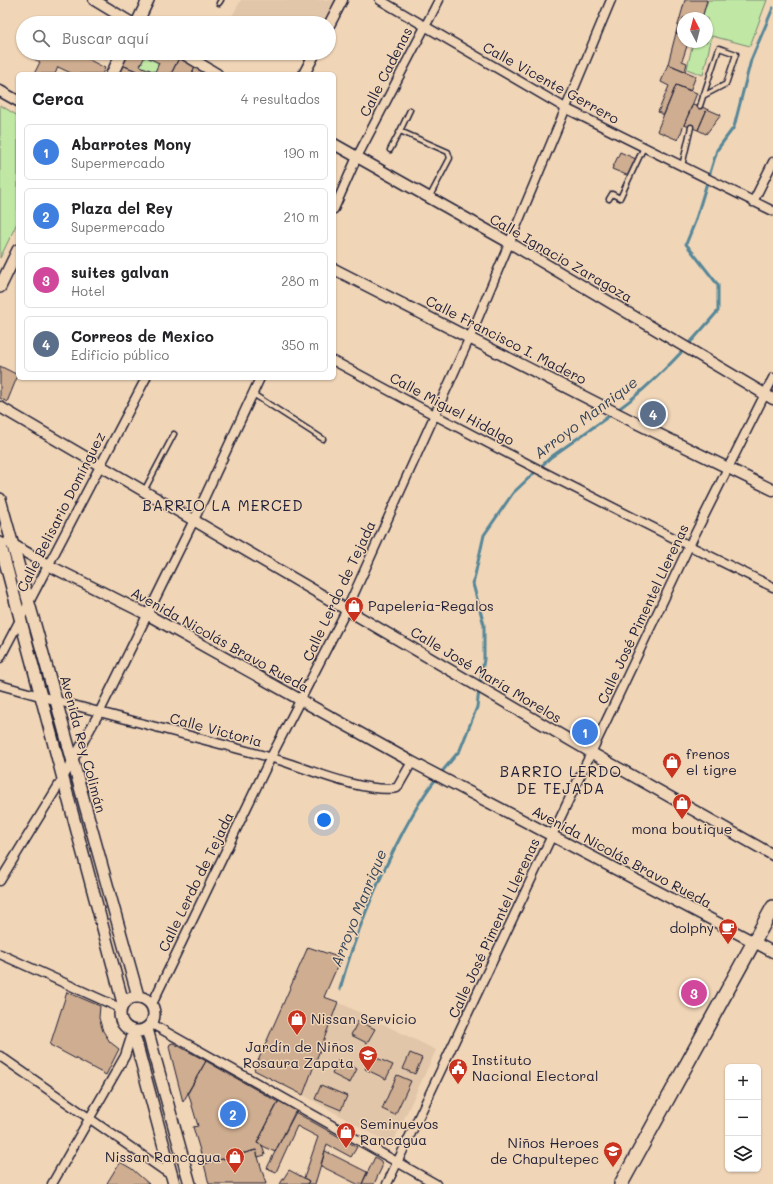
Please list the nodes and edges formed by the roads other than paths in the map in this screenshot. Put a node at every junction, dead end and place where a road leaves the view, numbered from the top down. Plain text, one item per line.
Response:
1 (94, 0) edge
2 (148, 0) edge
3 (342, 0) edge
4 (380, 0) edge
5 (439, 0) edge
6 (611, 0) edge
7 (120, 16) edge
8 (140, 16) edge
9 (334, 16) edge
10 (424, 26) junction
11 (119, 60) edge
12 (194, 60) edge
13 (311, 60) edge
14 (113, 72) edge
15 (214, 72) edge
16 (305, 72) edge
17 (0, 91) edge
18 (704, 96) junction
19 (16, 100) edge
20 (700, 106) dead end
21 (567, 109) junction
22 (410, 110) dead end
23 (691, 127) dead end
24 (400, 131) junction
25 (336, 145) edge
26 (644, 147) junction
27 (390, 150) dead end
28 (357, 157) junction
29 (773, 162) edge
30 (682, 166) junction
31 (429, 198) junction
32 (609, 199) dead end
33 (753, 202) junction
34 (336, 204) edge
35 (773, 211) edge
36 (510, 244) junction
37 (16, 254) edge
38 (336, 270) edge
39 (0, 287) edge
40 (470, 337) junction
41 (336, 362) edge
42 (773, 378) edge
43 (145, 380) edge
44 (259, 380) edge
45 (252, 394) junction
46 (769, 397) edge
47 (0, 407) edge
48 (435, 416) junction
49 (174, 434) dead end
50 (323, 439) dead end
51 (100, 465) junction
52 (727, 467) junction
53 (144, 490) junction
54 (773, 490) edge
55 (0, 499) edge
56 (194, 520) junction
57 (0, 538) edge
58 (0, 543) edge
59 (12, 544) junction
60 (689, 546) junction
61 (48, 565) junction
62 (773, 587) edge
63 (29, 603) junction
64 (347, 609) junction
65 (148, 615) junction
66 (20, 620) junction
67 (0, 658) edge
68 (0, 686) edge
69 (41, 697) junction
70 (56, 701) junction
71 (300, 701) junction
72 (99, 713) junction
73 (592, 753) junction
74 (271, 758) junction
75 (72, 759) junction
76 (412, 762) junction
77 (63, 778) junction
78 (551, 836) junction
79 (773, 855) edge
80 (0, 881) edge
81 (773, 907) edge
82 (754, 942) junction
83 (773, 952) edge
84 (0, 954) edge
85 (138, 996) junction
86 (152, 1004) junction
87 (122, 1005) junction
88 (149, 1026) junction
89 (133, 1031) junction
90 (0, 1056) edge
91 (90, 1119) junction
92 (398, 1162) junction
93 (173, 1180) edge
94 (52, 1184) edge
95 (190, 1184) edge
96 (387, 1184) edge
97 (436, 1184) edge
98 (621, 1184) edge

1 - 7 street
2 - 8 main road
3 - 9 street
4 - 10 street, Calle Vicente Gerrero
5 - 10 street, Calle Cadenas
6 - 21 street, Calle Lerdo de Tejada
10 - 21 street, Calle Vicente Gerrero
10 - 28 street, Calle Cadenas
11 - 14 main road
12 - 15 street
13 - 16 street
17 - 19 street
18 - 18 lane
18 - 20 lane
21 - 26 street, Calle Vicente Gerrero
21 - 36 street, Calle Lerdo de Tejada
22 - 24 lane
23 - 30 lane
24 - 27 lane
24 - 31 lane
25 - 28 street, Calle Ignacio Zaragoza
26 - 30 street, Calle Vicente Gerrero
26 - 32 lane
28 - 31 street, Calle Ignacio Zaragoza
28 - 34 street, Calle Cadenas
29 - 33 street
30 - 33 street, Calle Vicente Gerrero
31 - 36 street, Calle Ignacio Zaragoza
33 - 35 street, Calle Vicente Gerrero
36 - 40 street, Calle Lerdo de Tejada
36 - 46 street, Calle Ignacio Zaragoza
37 - 39 main road
38 - 40 street, Calle Francisco I. Madero
40 - 48 street, Calle Lerdo de Tejada
40 - 52 street, Calle Francisco I. Madero
41 - 48 street, Calle Miguel Hidalgo
42 - 46 street, Calle José Pimentel Llerenas
43 - 51 street, Calle Belisario Domínguez
44 - 45 street
45 - 50 lane
45 - 56 street
46 - 52 street, Calle José Pimentel Llerenas
47 - 51 street, Calle José María Morelos
48 - 60 street, Calle Miguel Hidalgo
48 - 64 street, Calle Lerdo de Tejada
49 - 53 lane
51 - 53 street, Calle José María Morelos
51 - 61 street, Calle Belisario Domínguez
52 - 54 street, Calle Francisco I. Madero
52 - 60 street, Calle José Pimentel Llerenas
53 - 56 street, Calle José María Morelos
55 - 59 main road, Avenida Rey Colimán
56 - 64 street, Calle José María Morelos
56 - 65 street
57 - 59 street, Avenida Nicolás Bravo Rueda
58 - 66 main road, Avenida Rey Colimán
59 - 61 street, Avenida Nicolás Bravo Rueda
59 - 63 main road, Avenida Rey Colimán
60 - 62 street, Calle Miguel Hidalgo
60 - 73 street, Calle José Pimentel Llerenas
61 - 63 street, Calle Belisario Domínguez
61 - 65 street, Avenida Nicolás Bravo Rueda
63 - 66 street, Calle Belisario Domínguez
63 - 70 main road, Avenida Rey Colimán
64 - 71 street, Calle Lerdo de Tejada
64 - 73 street, Calle José María Morelos
65 - 71 street, Avenida Nicolás Bravo Rueda
65 - 72 street
66 - 67 street, Calle Belisario Domínguez
66 - 69 main road, Avenida Rey Colimán
68 - 69 street, Calle Victoria
69 - 70 street, Calle Victoria
69 - 77 main road, Avenida Rey Colimán
70 - 72 street, Calle Victoria
70 - 75 main road, Avenida Rey Colimán
71 - 74 street, Calle Lerdo de Tejada
71 - 76 street, Avenida Nicolás Bravo Rueda
72 - 74 street, Calle Victoria
72 - 75 street
73 - 78 street, Calle José Pimentel Llerenas
73 - 79 street, Calle José María Morelos
74 - 76 street, Calle Victoria
74 - 86 street, Calle Lerdo de Tejada
75 - 77 street
75 - 85 main road, Avenida Rey Colimán
76 - 78 street, Avenida Nicolás Bravo Rueda
77 - 80 street
77 - 87 main road, Avenida Rey Colimán
78 - 82 street, Avenida Nicolás Bravo Rueda
78 - 92 street, Calle José Pimentel Llerenas
81 - 82 main road
82 - 83 street, Avenida Nicolás Bravo Rueda
82 - 98 main road
84 - 87 street
85 - 86 main road
85 - 87 main road
86 - 88 main road
87 - 89 main road
88 - 89 main road
88 - 92 street
88 - 95 main road
89 - 91 street
89 - 93 main road
90 - 91 street
91 - 93 street
91 - 94 street
92 - 96 street, Calle José Pimentel Llerenas
92 - 97 street

